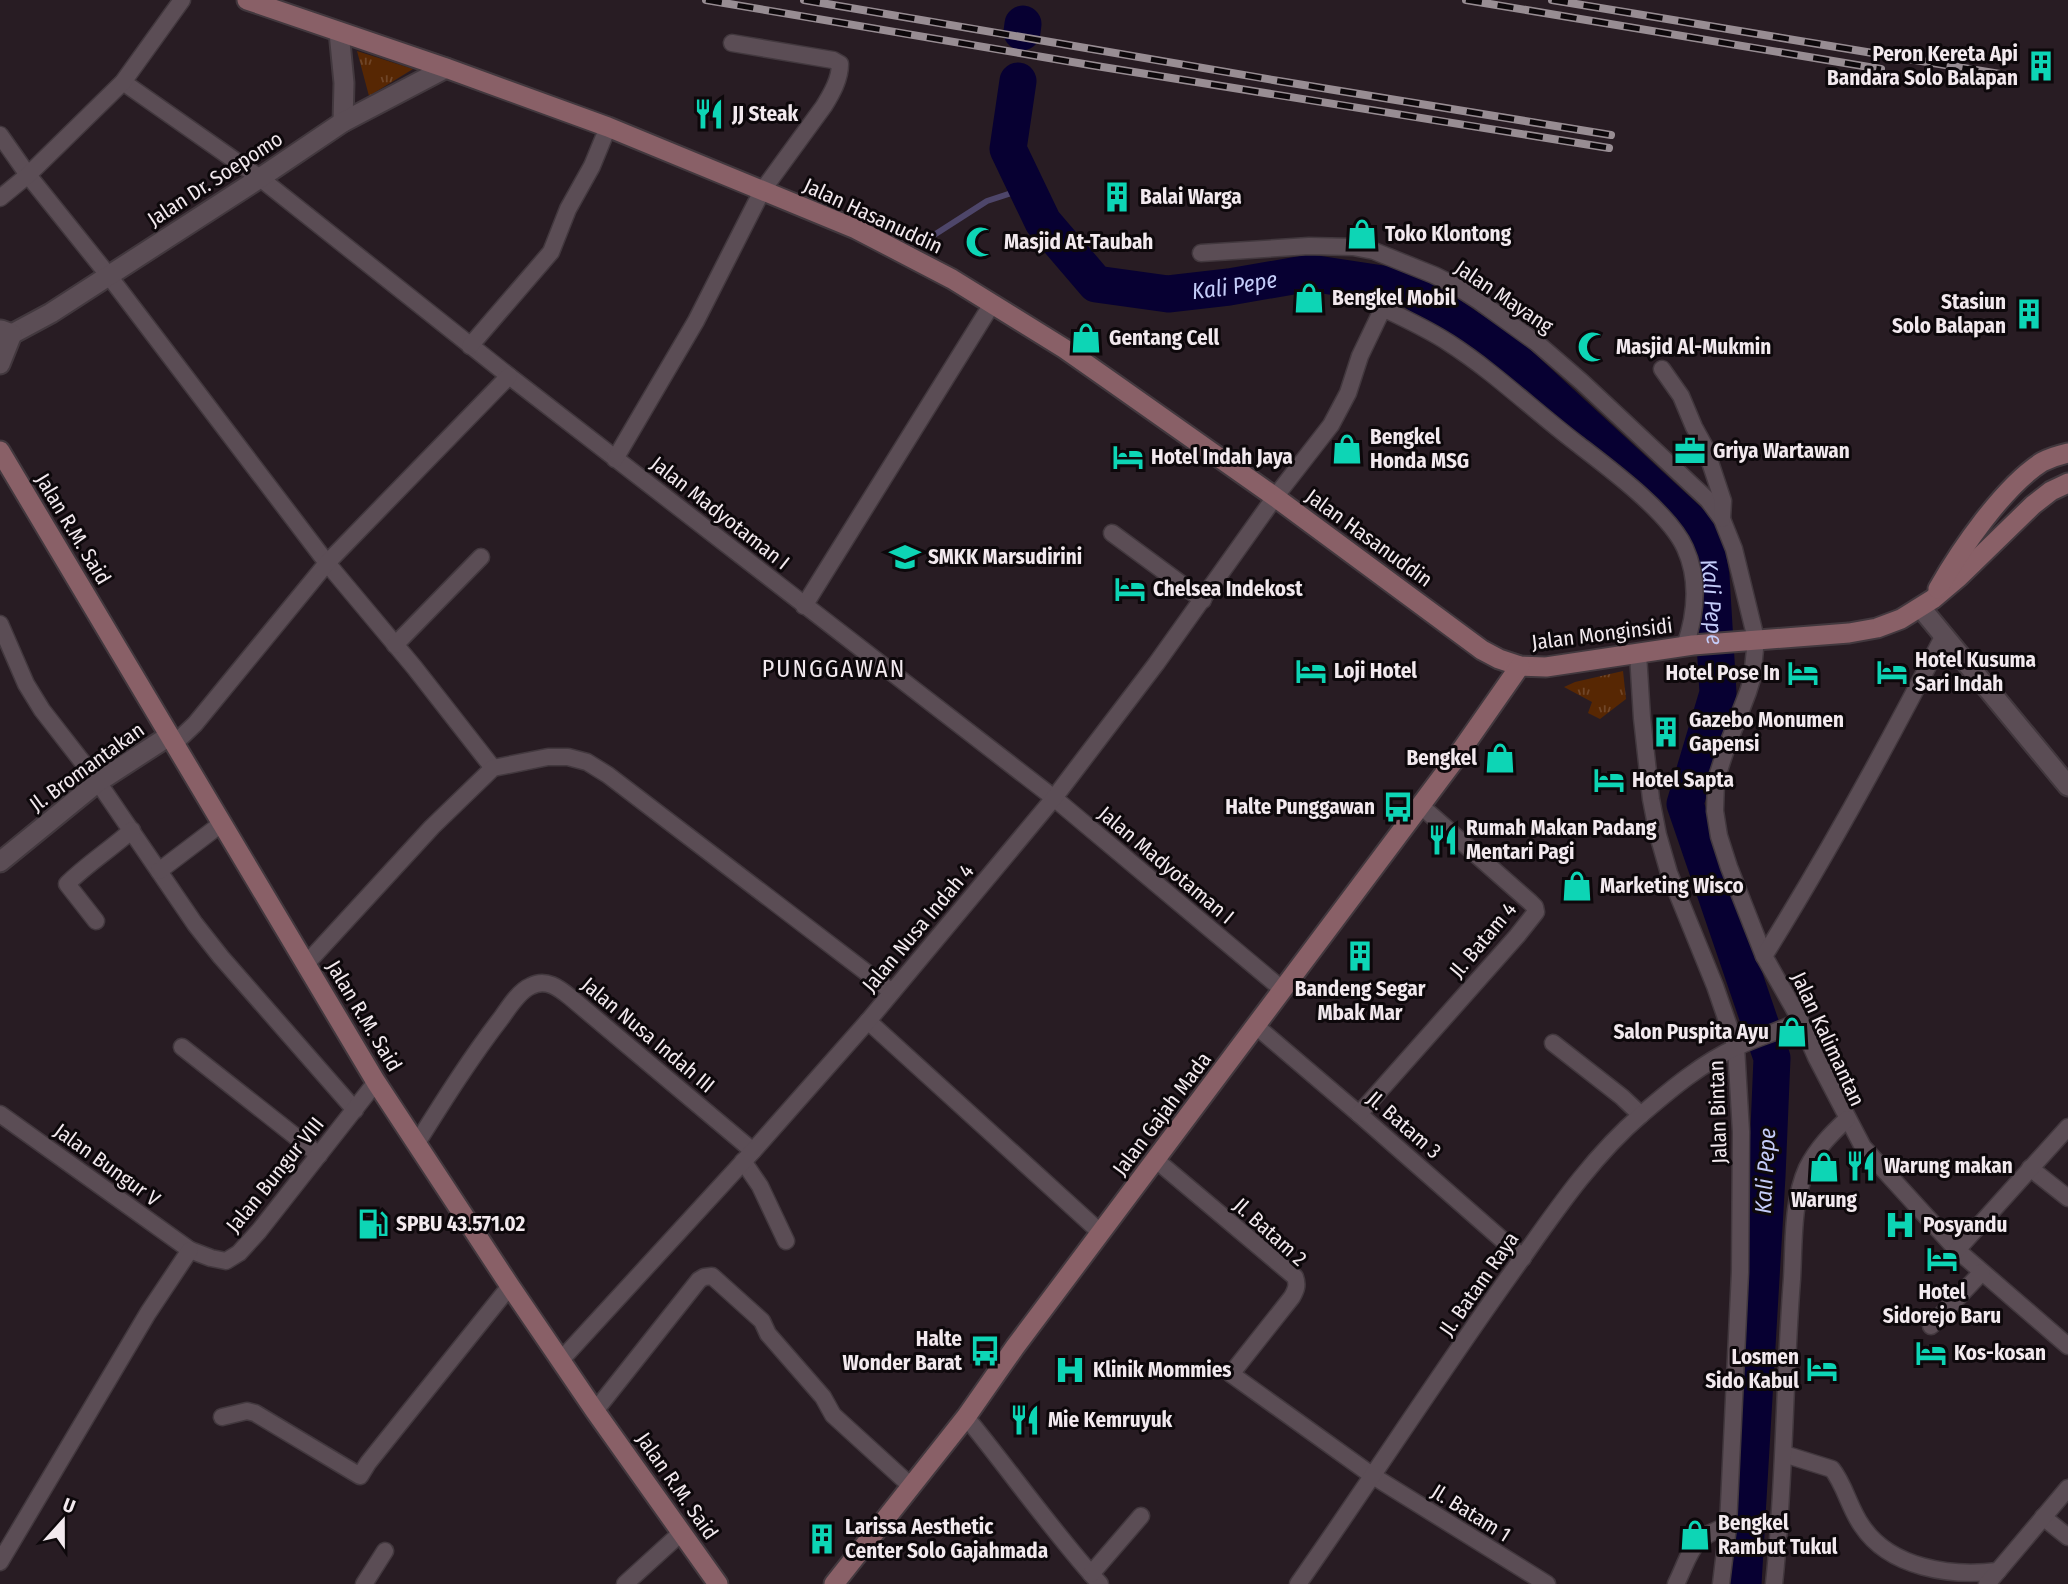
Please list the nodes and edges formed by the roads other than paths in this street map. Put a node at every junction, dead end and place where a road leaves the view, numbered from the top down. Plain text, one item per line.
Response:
1 (182, 0) edge
2 (247, 0) edge
3 (339, 32) junction
4 (732, 43) dead end
5 (446, 68) junction
6 (122, 82) junction
7 (343, 122) junction
8 (608, 127) junction
9 (0, 135) edge
10 (28, 175) junction
11 (260, 178) junction
12 (762, 191) junction
13 (0, 198) edge
14 (1201, 253) dead end
15 (109, 276) junction
16 (992, 304) junction
17 (6, 332) edge
18 (470, 346) junction
19 (0, 364) edge
20 (1662, 369) dead end
21 (509, 376) junction
22 (0, 452) edge
23 (2068, 453) edge
24 (615, 459) junction
25 (2030, 471) junction
26 (2059, 487) edge
27 (1275, 497) junction
28 (1722, 519) junction
29 (1112, 533) dead end
30 (481, 557) dead end
31 (327, 563) junction
32 (1203, 600) junction
33 (1927, 604) junction
34 (804, 606) junction
35 (0, 624) edge
36 (1944, 635) junction
37 (1750, 640) junction
38 (395, 645) junction
39 (1689, 646) junction
40 (1638, 654) junction
41 (1520, 666) junction
42 (171, 740) junction
43 (493, 768) junction
44 (98, 782) junction
45 (2068, 786) edge
46 (1054, 799) junction
47 (1421, 806) junction
48 (221, 824) junction
49 (132, 830) junction
50 (0, 862) edge
51 (159, 872) junction
52 (96, 921) dead end
53 (1764, 956) junction
54 (306, 964) junction
55 (1283, 990) junction
56 (892, 992) junction
57 (868, 1021) junction
58 (1795, 1023) junction
59 (1256, 1026) junction
60 (1553, 1043) dead end
61 (182, 1047) dead end
62 (1736, 1047) junction
63 (376, 1082) junction
64 (355, 1110) junction
65 (1359, 1114) junction
66 (0, 1115) edge
67 (1640, 1115) junction
68 (1847, 1119) junction
69 (2068, 1127) edge
70 (417, 1143) junction
71 (319, 1155) junction
72 (748, 1156) junction
73 (1156, 1160) junction
74 (2029, 1168) junction
75 (2068, 1198) edge
76 (1101, 1233) junction
77 (786, 1241) dead end
78 (190, 1250) junction
79 (1957, 1250) junction
80 (1523, 1258) junction
81 (1982, 1272) junction
82 (510, 1286) junction
83 (1931, 1326) dead end
84 (2068, 1346) edge
85 (561, 1360) junction
86 (595, 1411) junction
87 (966, 1417) junction
88 (222, 1418) dead end
89 (1784, 1454) junction
90 (1373, 1476) junction
91 (912, 1487) junction
92 (2068, 1488) edge
93 (1141, 1516) dead end
94 (2043, 1517) junction
95 (1728, 1526) junction
96 (682, 1532) junction
97 (2068, 1537) edge
98 (385, 1551) dead end
99 (0, 1562) edge
100 (1095, 1579) edge
101 (1991, 1580) edge
102 (364, 1584) edge
103 (625, 1584) edge
104 (718, 1584) edge
105 (834, 1584) edge
106 (1298, 1584) edge
107 (1547, 1584) edge
108 (1676, 1584) edge
109 (1721, 1584) edge
110 (1774, 1584) edge

1 - 6 street
2 - 3 main road, Jalan Hasanuddin
3 - 5 main road, Jalan Hasanuddin
3 - 7 street
4 - 12 street
5 - 7 street, Jalan Dr. Soepomo
5 - 8 main road, Jalan Hasanuddin
6 - 10 street
6 - 11 street, Jalan Madyotaman I
7 - 11 street, Jalan Dr. Soepomo
8 - 12 main road, Jalan Hasanuddin
8 - 18 street
9 - 10 street
10 - 13 street
10 - 15 street
11 - 15 street, Jalan Dr. Soepomo
11 - 18 street, Jalan Madyotaman I
12 - 16 main road, Jalan Hasanuddin
12 - 24 street
14 - 28 street, Jalan Mayang
15 - 17 street, Jalan Dr. Soepomo
15 - 31 street
16 - 27 main road, Jalan Hasanuddin
16 - 34 street
17 - 19 street, Jalan Dr. Soepomo
18 - 21 street, Jalan Madyotaman I
20 - 28 street
21 - 24 street, Jalan Madyotaman I
21 - 31 street
22 - 42 main road, Jalan R.M. Said
23 - 25 main road
24 - 34 street, Jalan Madyotaman I
25 - 26 main road
25 - 33 main road
26 - 33 main road, Jalan Monginsidi
27 - 32 street, Jalan Nusa Indah 4
27 - 39 street, Jalan Nusa Indah 4
27 - 41 main road, Jalan Hasanuddin
28 - 37 street, Jalan Mayang
29 - 32 street
30 - 38 street
31 - 38 street
31 - 42 street
32 - 46 street, Jalan Nusa Indah 4
33 - 36 street
33 - 37 main road, Jalan Monginsidi
34 - 46 street, Jalan Madyotaman I
35 - 44 street
36 - 45 street
36 - 53 street
37 - 39 main road, Jalan Monginsidi
37 - 53 street, Jalan Kalimantan
38 - 43 street
39 - 40 main road, Jalan Monginsidi
40 - 41 main road, Jalan Monginsidi
40 - 62 street, Jalan Bintan
41 - 47 main road, Jalan Gajah Mada
42 - 44 street, Jl. Bromantakan
42 - 48 main road, Jalan R.M. Said
43 - 54 street
43 - 56 street
44 - 49 street
44 - 50 street, Jl. Bromantakan
46 - 55 street, Jalan Madyotaman I
46 - 56 street, Jalan Nusa Indah 4
47 - 55 main road, Jalan Gajah Mada
47 - 65 street, Jl. Batam 4
48 - 51 street
48 - 54 main road, Jalan R.M. Said
49 - 51 street
49 - 52 street
51 - 64 street
53 - 58 street, Jalan Kalimantan
54 - 63 main road, Jalan R.M. Said
55 - 59 main road, Jalan Gajah Mada
56 - 57 street, Jalan Nusa Indah 4
57 - 72 street, Jalan Nusa Indah 4
57 - 76 street
58 - 62 street, Jl. Batam Raya
58 - 68 street, Jalan Kalimantan
59 - 65 street, Jl. Batam 3
59 - 73 main road, Jalan Gajah Mada
60 - 67 street
61 - 71 street
62 - 67 street, Jl. Batam Raya
62 - 95 street, Jalan Bintan
63 - 64 street, Jalan Bungur VIII
63 - 70 main road, Jalan R.M. Said
64 - 71 street, Jalan Bungur VIII
65 - 80 street, Jl. Batam 3
66 - 78 street, Jalan Bungur V
67 - 80 street, Jl. Batam Raya
68 - 79 street
68 - 89 street, Jalan Kalimantan
69 - 74 street
70 - 72 street, Jalan Nusa Indah III
70 - 82 main road, Jalan R.M. Said
71 - 78 street, Jalan Bungur VIII
72 - 77 street
72 - 85 street, Jalan Nusa Indah 4
73 - 76 main road, Jalan Gajah Mada
73 - 90 street, Jl. Batam 2
74 - 75 street
74 - 79 street
76 - 87 main road, Jalan Gajah Mada
78 - 99 street
79 - 81 street
80 - 90 street, Jl. Batam Raya
81 - 83 street
81 - 84 street
82 - 85 main road, Jalan R.M. Said
82 - 88 street
85 - 86 main road, Jalan R.M. Said
86 - 91 street
86 - 96 main road, Jalan R.M. Said
87 - 91 main road, Jalan Gajah Mada
87 - 100 street
89 - 101 street
89 - 110 street, Jalan Kalimantan
90 - 106 street, Jl. Batam Raya
90 - 107 street, Jl. Batam 1
91 - 105 main road, Jalan Gajah Mada
92 - 94 street
93 - 100 street
94 - 97 street
94 - 101 street
95 - 108 street
95 - 109 street, Jalan Bintan
96 - 103 street
96 - 104 main road, Jalan R.M. Said
98 - 102 street

